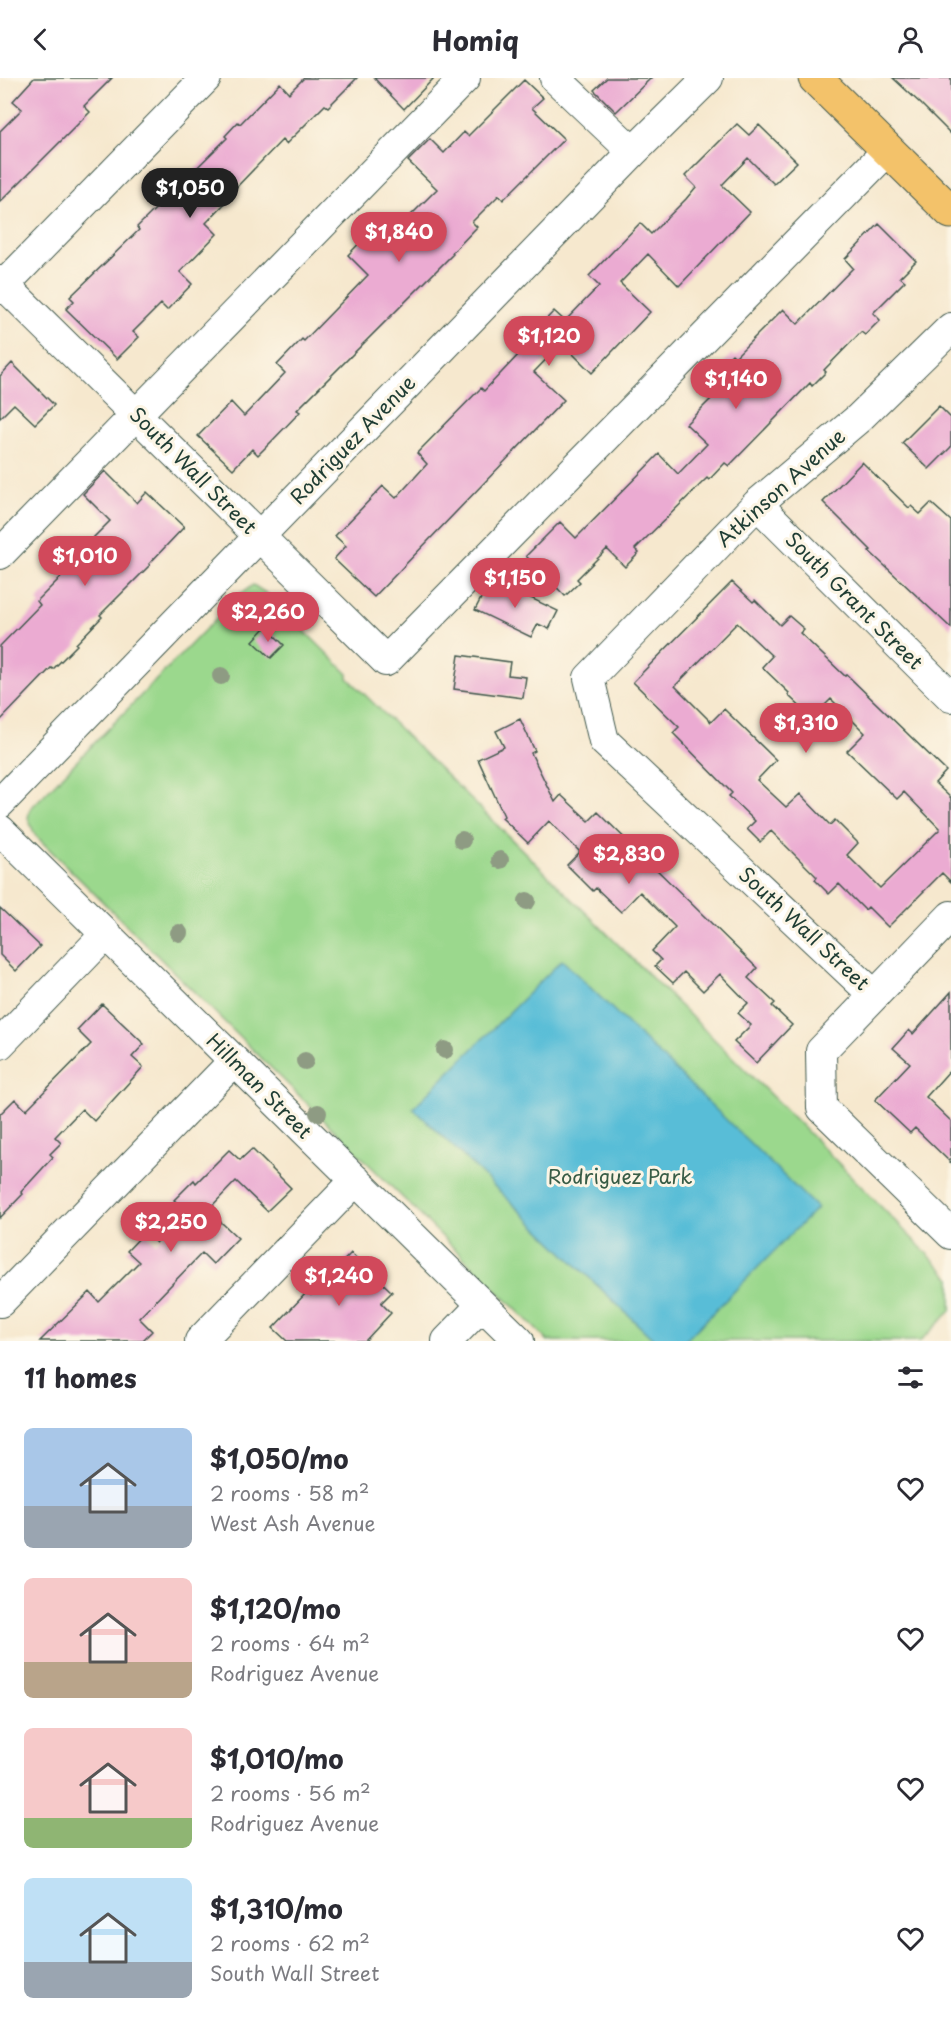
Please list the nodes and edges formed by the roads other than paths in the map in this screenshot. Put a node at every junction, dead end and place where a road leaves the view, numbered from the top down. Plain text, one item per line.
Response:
1 (206, 78) edge
2 (465, 78) edge
3 (555, 78) edge
4 (708, 78) edge
5 (815, 78) edge
6 (888, 150) junction
7 (633, 152) junction
8 (951, 212) edge
9 (1, 285) edge
10 (951, 328) edge
11 (135, 414) junction
12 (757, 504) junction
13 (259, 537) junction
14 (0, 554) edge
15 (589, 678) joint
16 (951, 697) edge
17 (0, 803) edge
18 (0, 830) edge
19 (951, 916) edge
20 (106, 934) junction
21 (874, 995) junction
22 (0, 1044) edge
23 (234, 1061) junction
24 (356, 1180) junction
25 (951, 1234) edge
26 (0, 1302) edge
27 (482, 1305) junction
28 (200, 1341) edge
29 (447, 1341) edge
30 (519, 1341) edge

1 - 9 street
2 - 11 street
3 - 7 street
4 - 7 street, Rodriguez Avenue
5 - 6 main road
6 - 8 main road
6 - 13 street, South Wall Street
7 - 13 street, Rodriguez Avenue
9 - 11 street, South Wall Street
10 - 12 street, Atkinson Avenue
11 - 13 street, South Wall Street
11 - 14 street
12 - 15 street, Atkinson Avenue
12 - 16 street, South Grant Street
13 - 17 street, Rodriguez Avenue
15 - 21 street, South Wall Street
18 - 20 street, Hillman Street
19 - 21 street
20 - 22 street
20 - 23 street, Hillman Street
21 - 25 street, South Wall Street
23 - 24 street, Hillman Street
23 - 26 street
24 - 27 street, Hillman Street
24 - 28 street
27 - 29 street
27 - 30 street, Hillman Street

